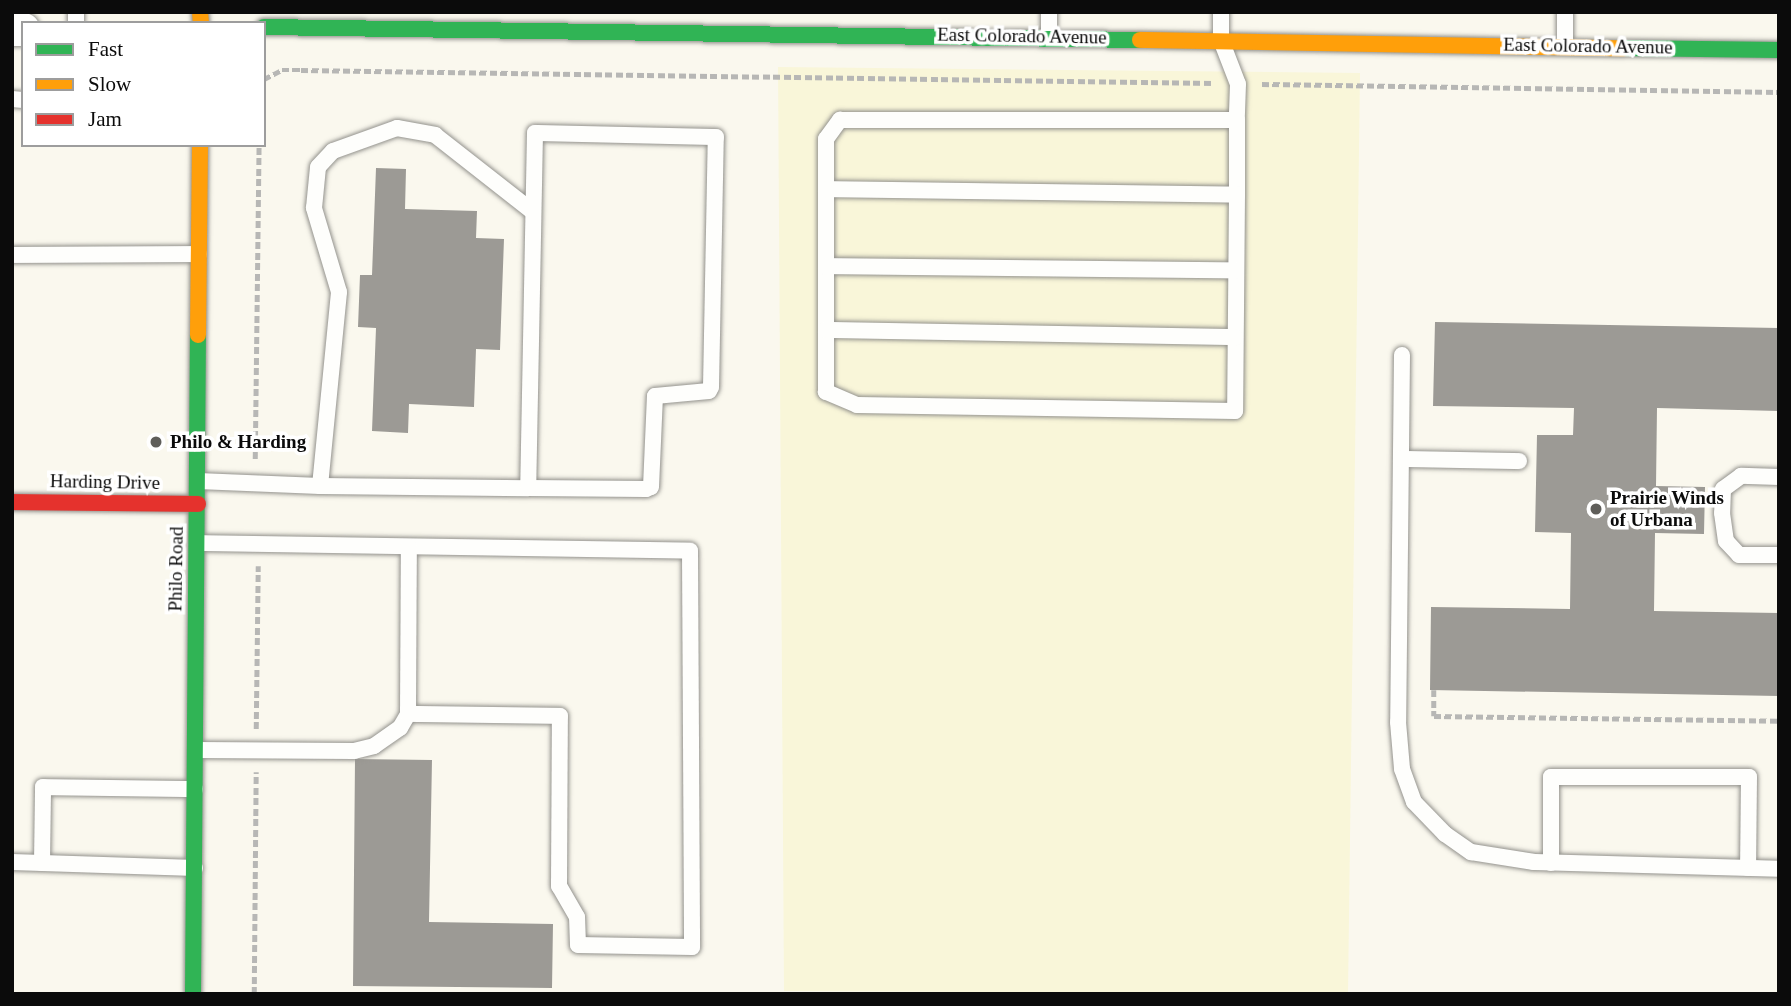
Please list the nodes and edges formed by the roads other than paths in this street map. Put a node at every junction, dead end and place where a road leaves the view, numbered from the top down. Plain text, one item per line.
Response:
1 (784, 12) edge
2 (1049, 12) edge
3 (1221, 12) edge
4 (1565, 12) edge
5 (266, 27) edge
6 (784, 33) junction
7 (1049, 36) junction
8 (1221, 40) junction
9 (1565, 46) junction
10 (1779, 50) edge
11 (1237, 120) junction
12 (200, 147) edge
13 (826, 189) junction
14 (1237, 195) junction
15 (533, 211) junction
16 (199, 254) junction
17 (12, 255) edge
18 (826, 266) junction
19 (1236, 270) junction
20 (826, 330) junction
21 (1235, 337) junction
22 (1402, 355) dead end
23 (1401, 459) junction
24 (1519, 461) dead end
25 (1779, 477) edge
26 (198, 481) junction
27 (320, 486) junction
28 (528, 488) junction
29 (12, 502) edge
30 (198, 504) junction
31 (197, 543) junction
32 (409, 547) junction
33 (1779, 555) edge
34 (408, 714) junction
35 (195, 750) junction
36 (195, 789) junction
37 (12, 862) edge
38 (42, 863) junction
39 (1551, 863) junction
40 (195, 867) junction
41 (1748, 868) junction
42 (1779, 869) edge
43 (193, 994) edge

1 - 6 lane
2 - 7 lane
3 - 8 lane
4 - 9 lane
5 - 6 street, East Colorado Avenue
6 - 7 street, East Colorado Avenue
7 - 8 street, East Colorado Avenue
8 - 9 street, East Colorado Avenue
8 - 11 lane
9 - 10 street, East Colorado Avenue
11 - 13 lane
11 - 14 lane
12 - 16 street, Philo Road
13 - 14 lane
13 - 18 lane
14 - 19 lane
15 - 27 lane
15 - 28 lane
15 - 28 lane
16 - 17 lane
16 - 26 street, Philo Road
18 - 19 lane
18 - 20 lane
19 - 21 lane
20 - 21 lane
20 - 21 lane
22 - 23 lane
23 - 24 lane
23 - 39 lane
25 - 33 lane
26 - 27 lane
26 - 30 street, Philo Road
27 - 28 lane
29 - 30 street, Harding Drive
30 - 31 street, Philo Road
31 - 32 lane
31 - 35 street, Philo Road
32 - 34 lane
32 - 34 lane
34 - 35 lane
35 - 36 street, Philo Road
36 - 38 lane
36 - 40 street, Philo Road
37 - 38 lane
38 - 40 lane
39 - 41 lane
39 - 41 lane
40 - 43 street, Philo Road
41 - 42 lane

